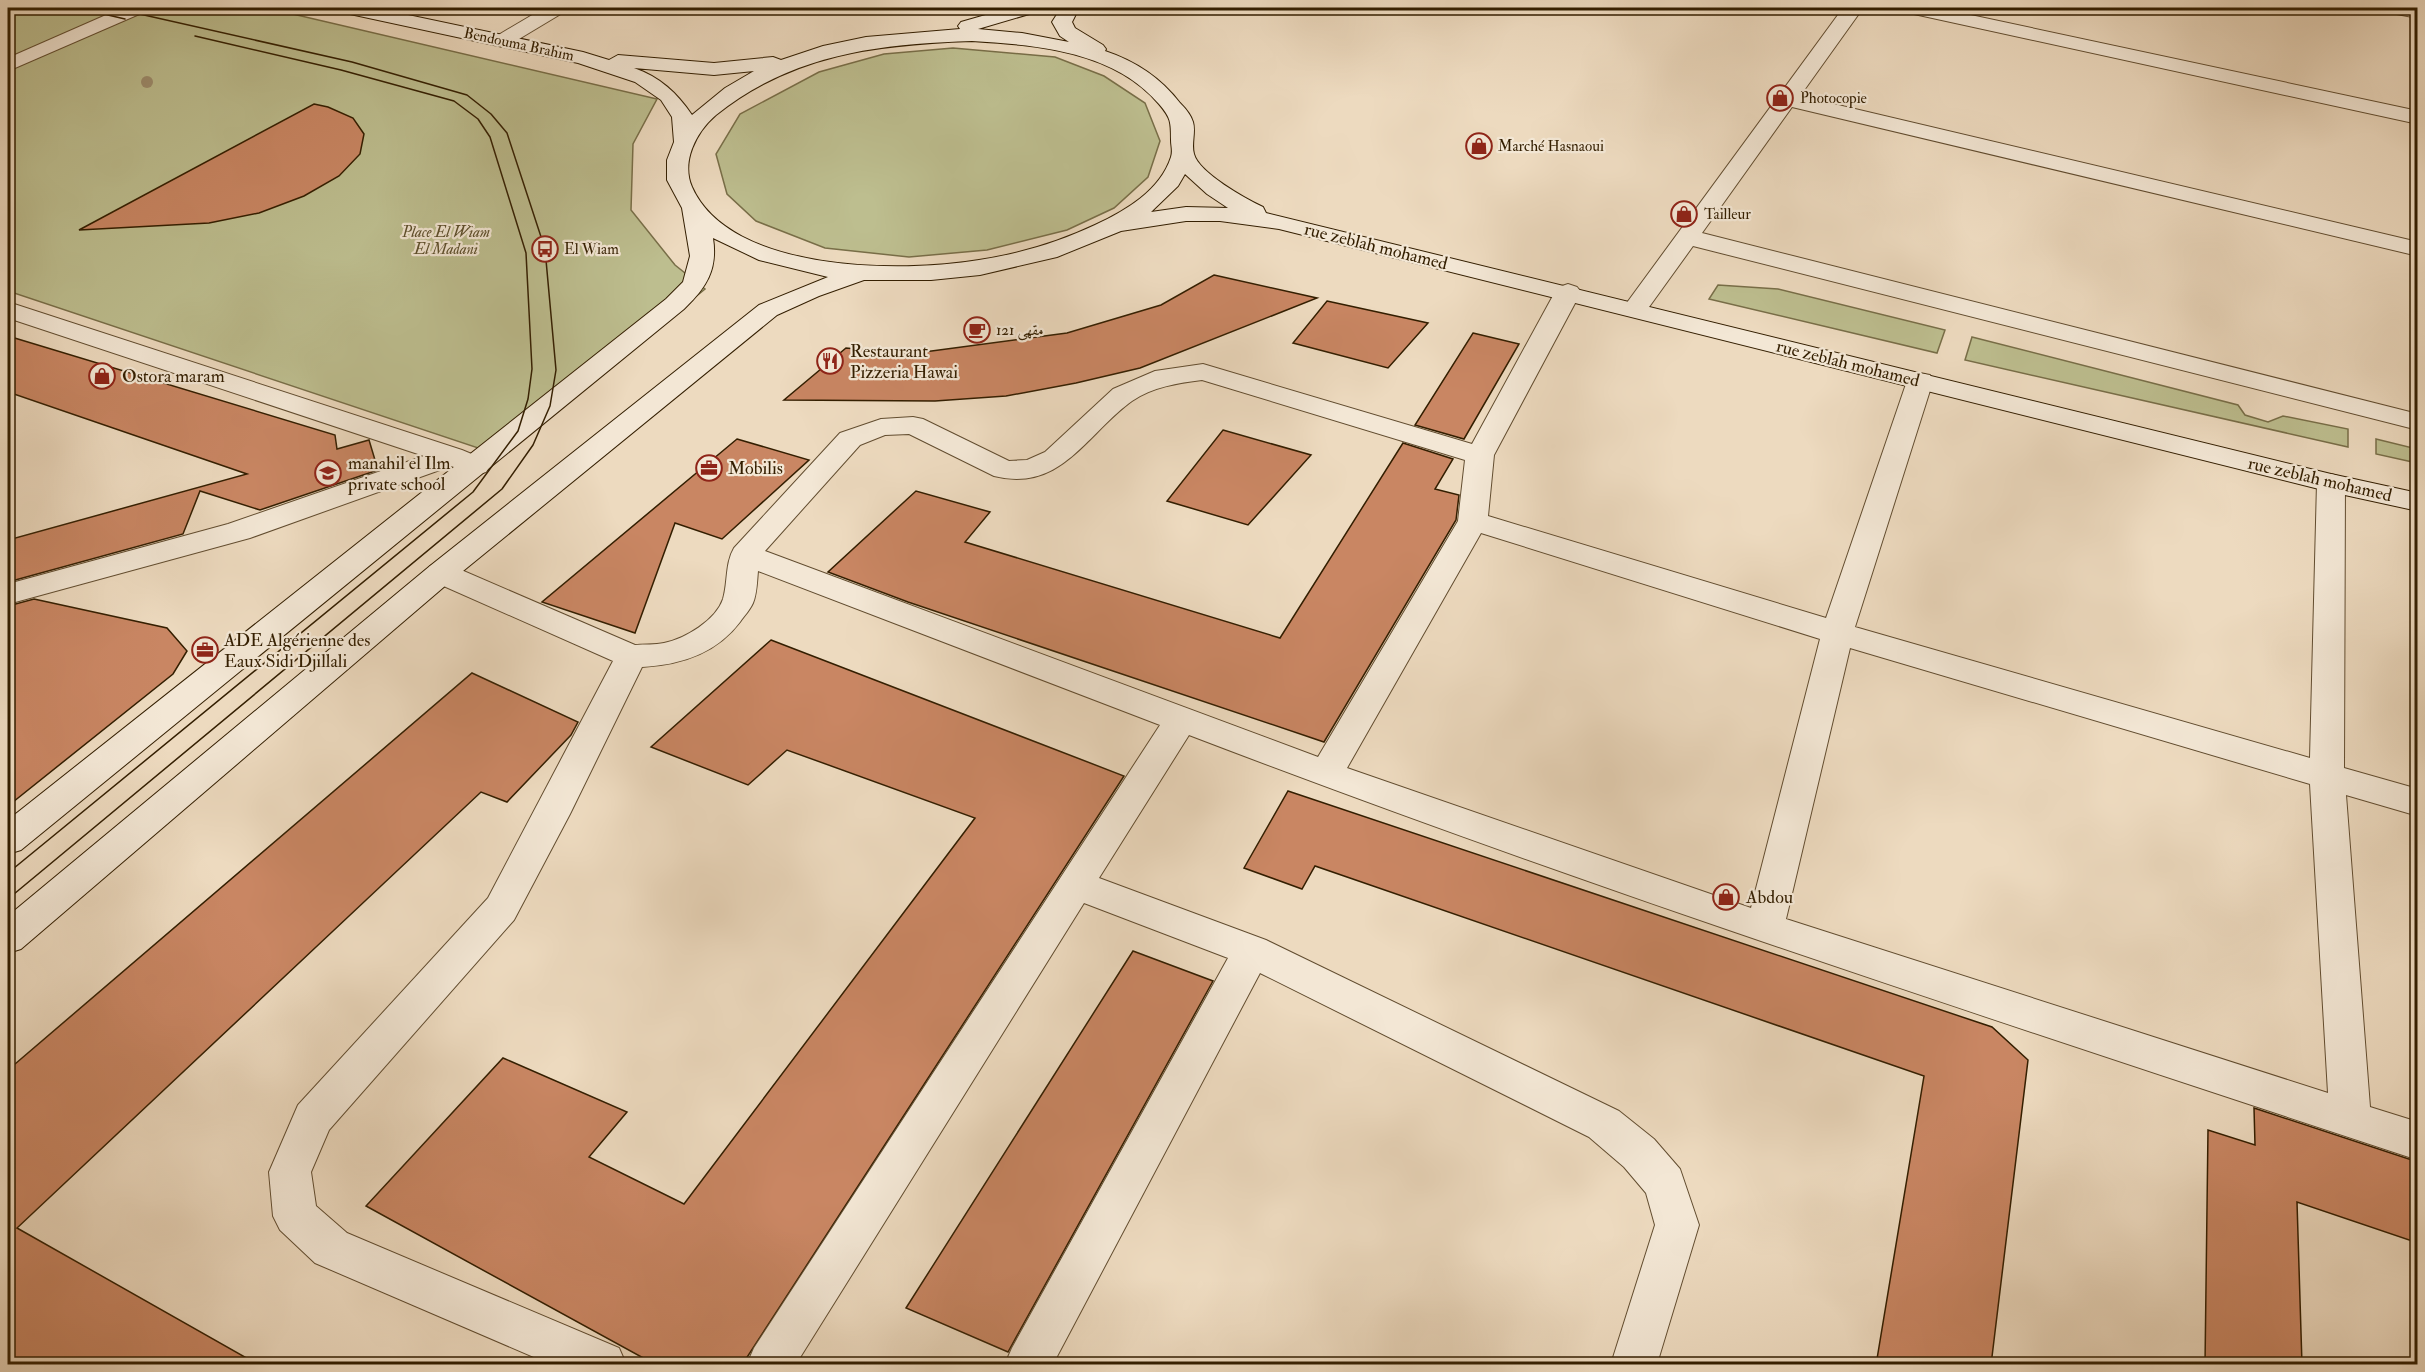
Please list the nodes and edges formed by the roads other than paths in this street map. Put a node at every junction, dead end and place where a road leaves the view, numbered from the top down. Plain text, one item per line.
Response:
1 (136, 8) edge
2 (350, 8) edge
3 (557, 8) edge
4 (1029, 8) edge
5 (1070, 8) edge
6 (1853, 8) edge
7 (1914, 8) edge
8 (2393, 8) edge
9 (2418, 12) edge
10 (888, 40) junction
11 (502, 41) junction
12 (810, 57) junction
13 (583, 58) junction
14 (1121, 64) junction
15 (8, 65) edge
16 (1786, 99) junction
17 (2418, 118) edge
18 (684, 141) junction
19 (1183, 156) junction
20 (693, 209) junction
21 (1279, 222) junction
22 (1117, 224) junction
23 (1687, 237) junction
24 (2418, 249) edge
25 (862, 273) junction
26 (1568, 292) junction
27 (1635, 309) junction
28 (8, 310) edge
29 (1920, 381) junction
30 (2418, 422) edge
31 (1480, 455) junction
32 (464, 461) junction
33 (2331, 483) junction
34 (2418, 502) edge
35 (1473, 521) junction
36 (746, 555) junction
37 (441, 573) junction
38 (8, 594) edge
39 (1837, 633) junction
40 (632, 656) junction
41 (1181, 720) junction
42 (1326, 774) junction
43 (2328, 777) junction
44 (2418, 803) edge
45 (8, 840) edge
46 (1076, 885) junction
47 (1765, 928) junction
48 (8, 938) edge
49 (1252, 951) junction
50 (2350, 1119) junction
51 (2418, 1141) edge
52 (603, 1365) edge
53 (770, 1365) edge
54 (1029, 1365) edge
55 (1634, 1365) edge

1 - 15 street
2 - 11 street, Bendouma Brahim
3 - 11 street
4 - 10 street
5 - 14 street
6 - 16 street
7 - 17 street
8 - 9 street
10 - 12 street
10 - 14 street
11 - 13 street, Bendouma Brahim
12 - 13 street
12 - 18 street
13 - 18 street
14 - 19 street
16 - 23 street
16 - 24 street
18 - 20 street
19 - 21 street
19 - 22 street
20 - 25 street
20 - 32 street
21 - 22 street
21 - 26 street, rue zeblah mohamed
22 - 25 street
23 - 27 street
23 - 30 street
25 - 37 street
26 - 27 street, rue zeblah mohamed
26 - 31 street
27 - 29 street, rue zeblah mohamed
28 - 32 street
29 - 33 street, rue zeblah mohamed
29 - 39 street
31 - 35 street
31 - 36 street
32 - 38 street
32 - 45 street
33 - 34 street, rue zeblah mohamed
33 - 43 street
35 - 39 street
35 - 42 street
36 - 40 street
36 - 41 street
37 - 40 street
37 - 48 street
39 - 43 street
39 - 47 street
40 - 52 street
41 - 42 street
41 - 46 street
42 - 47 street
43 - 44 street
43 - 50 street
46 - 49 street
46 - 53 street
47 - 50 street
49 - 54 street
49 - 55 street
50 - 51 street

